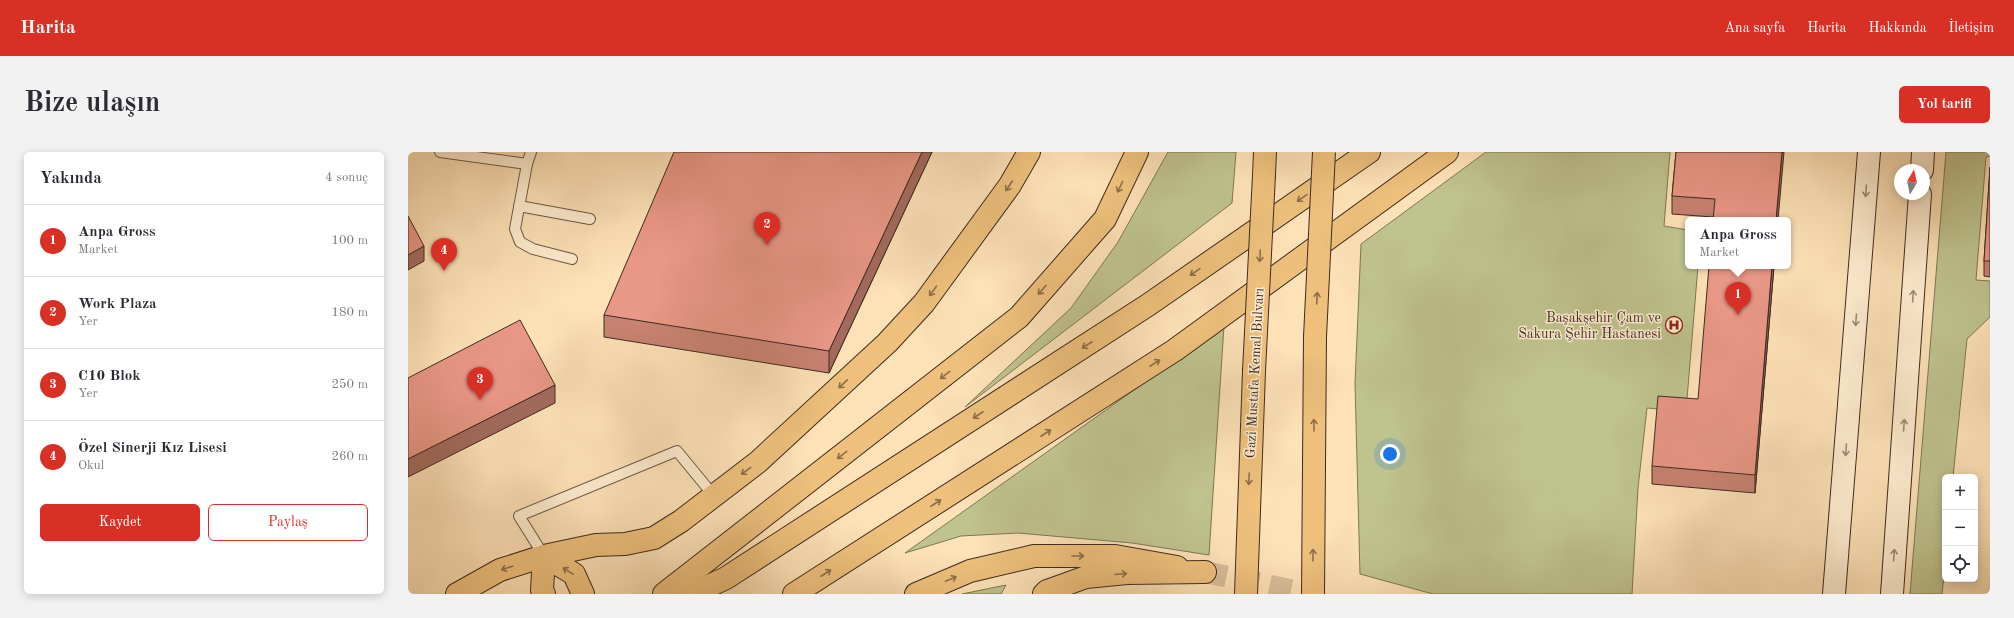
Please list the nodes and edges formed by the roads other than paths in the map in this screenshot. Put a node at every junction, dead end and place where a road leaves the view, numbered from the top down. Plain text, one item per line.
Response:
1 (440, 152) edge
2 (531, 152) edge
3 (1029, 152) edge
4 (1137, 152) edge
5 (1265, 152) edge
6 (1324, 152) edge
7 (1368, 152) edge
8 (1447, 152) edge
9 (1869, 152) edge
10 (1923, 152) edge
11 (527, 164) junction
12 (1922, 164) edge
13 (1920, 200) edge
14 (519, 206) junction
15 (590, 218) dead end
16 (572, 259) dead end
17 (714, 496) junction
18 (544, 556) junction
19 (1246, 560) junction
20 (457, 594) edge
21 (544, 594) edge
22 (583, 594) edge
23 (664, 594) edge
24 (692, 594) edge
25 (794, 594) edge
26 (916, 594) edge
27 (1044, 594) edge
28 (1238, 594) edge
29 (1246, 594) edge
30 (1313, 594) edge
31 (1834, 594) edge
32 (1892, 594) edge

1 - 11 lane
2 - 11 lane
3 -> 17 main road
4 -> 23 main road
5 -> 19 main road, Gazi Mustafa Kemal Bulvarı, bridge
30 -> 6 main road, bridge
7 -> 24 main road
25 -> 8 main road
9 -> 31 street
10 - 12 street
11 - 14 lane
32 -> 13 street
14 - 15 lane
14 - 16 lane
17 - 18 main road
17 - 18 lane
18 -> 20 main road
18 - 21 main road
22 -> 18 main road
19 - 28 main road
19 - 29 main road, Gazi Mustafa Kemal Bulvarı
26 - 27 main road

